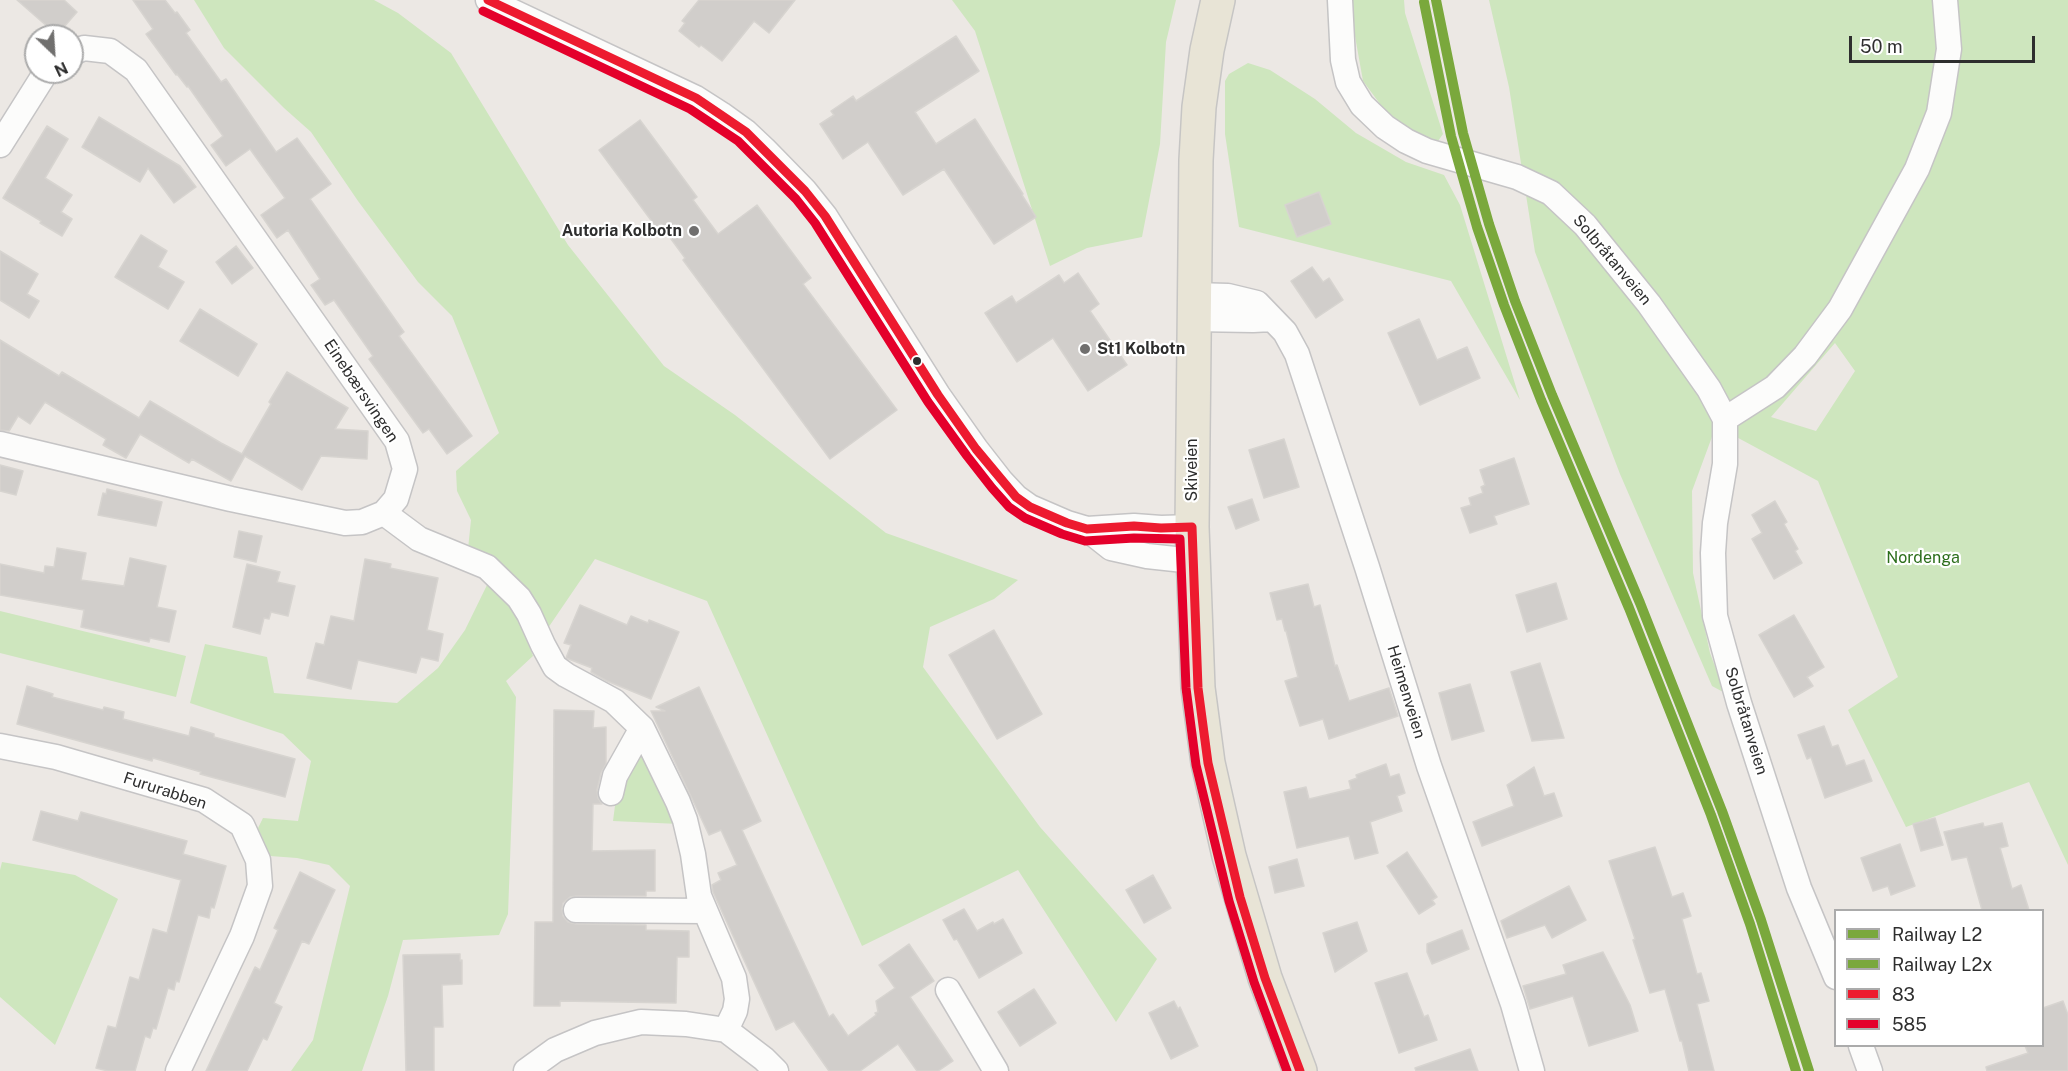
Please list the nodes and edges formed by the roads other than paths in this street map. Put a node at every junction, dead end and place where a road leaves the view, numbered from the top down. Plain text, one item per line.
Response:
1 (488, 0) edge
2 (1218, 0) edge
3 (1340, 0) edge
4 (1945, 0) edge
5 (84, 48) edge
6 (38, 84) edge
7 (0, 145) edge
8 (1193, 307) junction
9 (1725, 419) junction
10 (0, 444) edge
11 (384, 513) junction
12 (1192, 526) junction
13 (1087, 529) junction
14 (1193, 561) junction
15 (642, 728) junction
16 (0, 746) edge
17 (611, 793) dead end
18 (576, 910) dead end
19 (704, 911) junction
20 (1834, 972) edge
21 (948, 990) dead end
22 (726, 1030) junction
23 (1860, 1047) edge
24 (178, 1071) edge
25 (526, 1071) edge
26 (776, 1071) edge
27 (996, 1071) edge
28 (1300, 1071) edge
29 (1532, 1071) edge
30 (1870, 1071) edge

1 - 13 street
2 - 8 main road, Skiveien
3 - 9 street, Solbråtanveien
4 - 9 street
5 - 11 street, Einebærsvingen
6 - 7 street
8 - 12 main road, Skiveien
8 - 29 street, Heimenveien
9 - 20 street, Solbråtanveien
10 - 11 street
11 - 15 street
12 - 13 street
12 - 14 main road, Skiveien
13 - 14 street
14 - 28 main road, Skiveien
15 - 17 street
15 - 19 street
16 - 24 street, Fururabben
18 - 19 street
19 - 22 street
21 - 27 street
22 - 25 street
22 - 26 street
23 - 30 street

